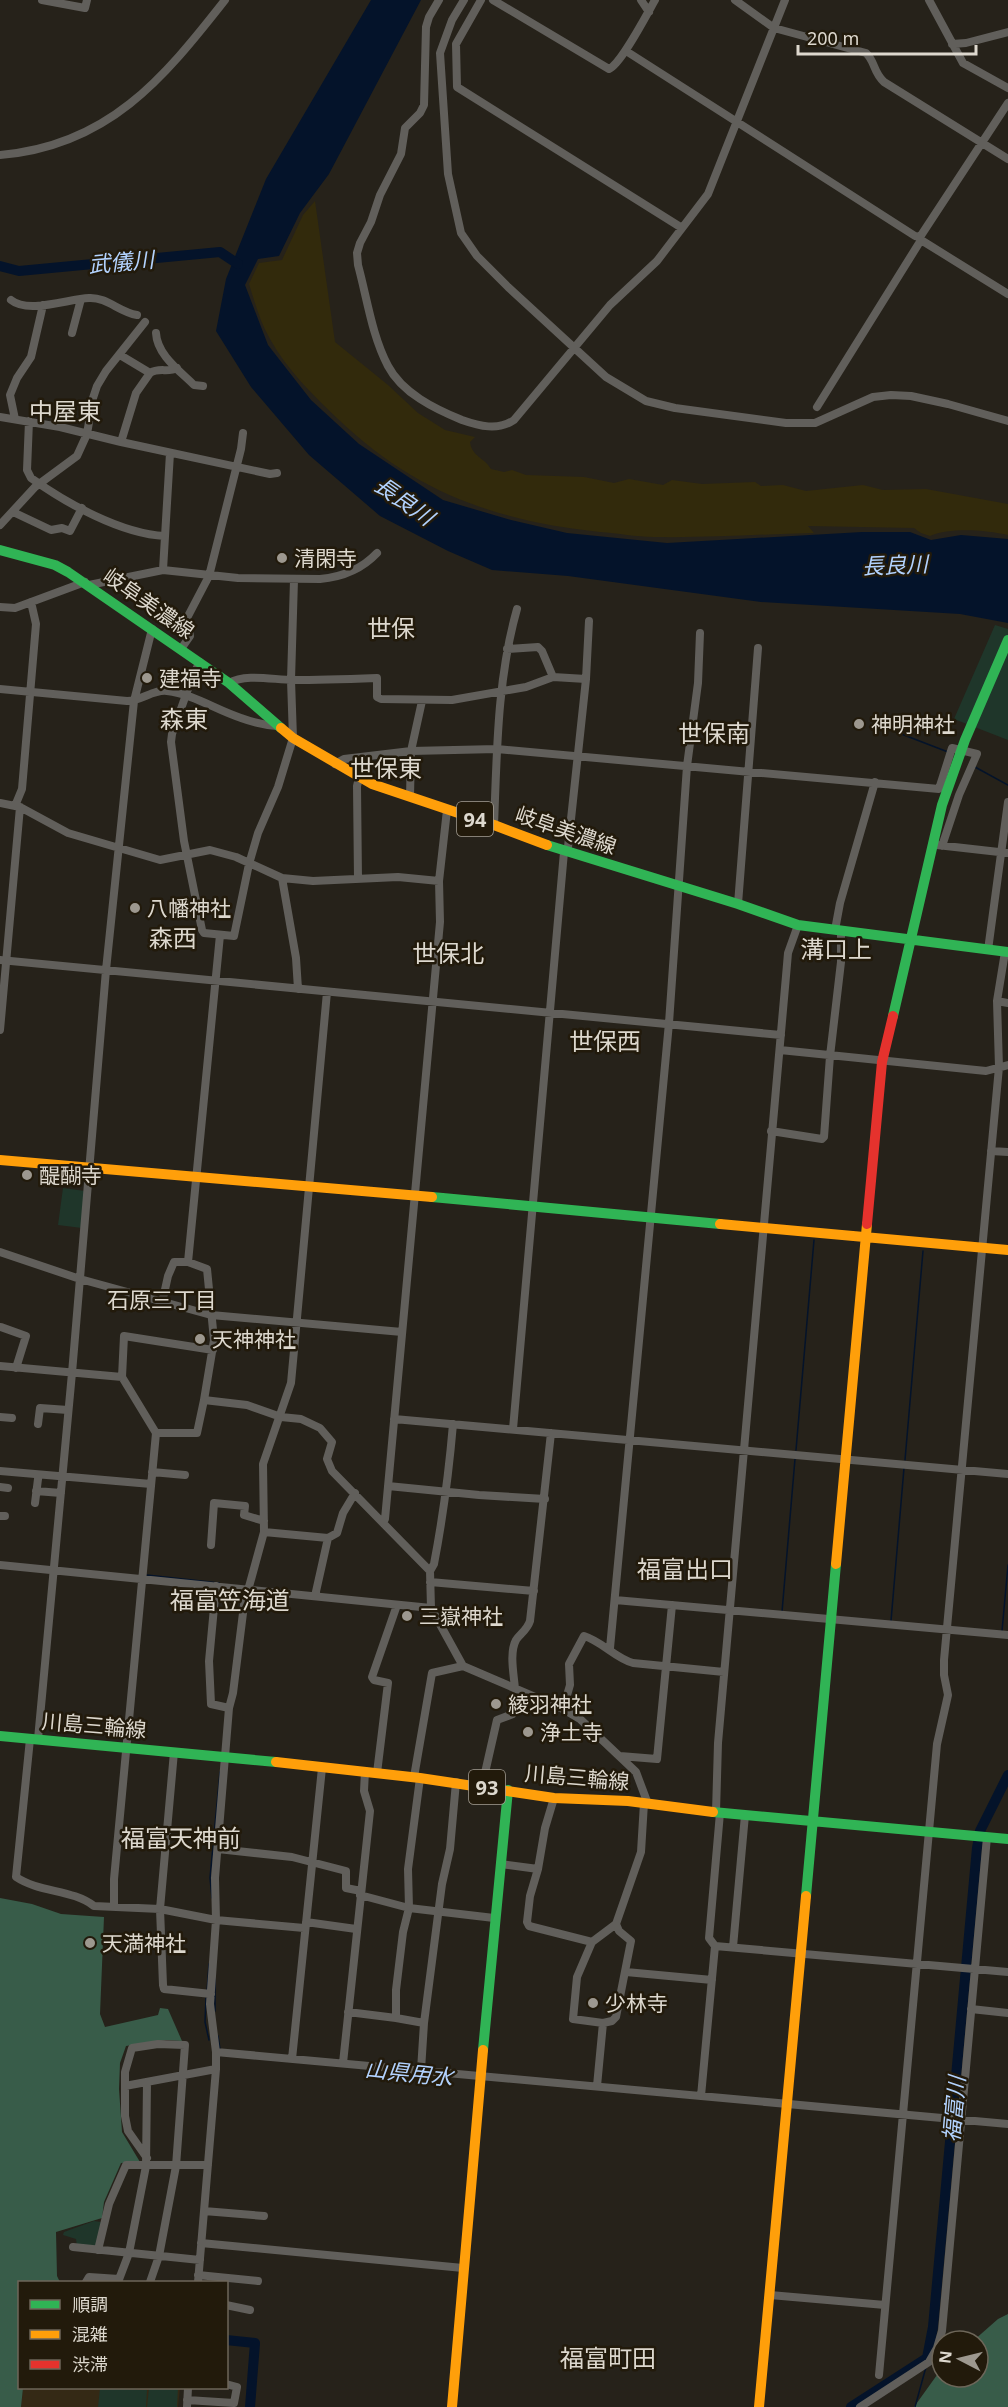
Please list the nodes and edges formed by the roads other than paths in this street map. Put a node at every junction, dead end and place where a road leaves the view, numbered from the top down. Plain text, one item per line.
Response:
1 (42, 0) edge
2 (87, 0) edge
3 (225, 0) edge
4 (439, 0) edge
5 (464, 0) edge
6 (481, 0) edge
7 (494, 0) edge
8 (641, 0) edge
9 (655, 0) edge
10 (735, 0) edge
11 (785, 0) edge
12 (929, 0) edge
13 (649, 12) junction
14 (774, 28) junction
15 (1008, 32) edge
16 (952, 44) junction
17 (626, 51) junction
18 (1008, 88) edge
19 (1008, 103) edge
20 (736, 123) junction
21 (982, 143) junction
22 (0, 155) edge
23 (1008, 159) edge
24 (682, 228) junction
25 (920, 239) junction
26 (1008, 294) edge
27 (81, 299) junction
28 (11, 300) dead end
29 (43, 305) junction
30 (136, 315) dead end
31 (145, 322) dead end
32 (72, 333) dead end
33 (156, 333) dead end
34 (575, 349) junction
35 (120, 355) junction
36 (177, 368) junction
37 (150, 374) junction
38 (203, 386) dead end
39 (817, 407) dead end
40 (0, 417) edge
41 (15, 419) junction
42 (29, 421) junction
43 (1008, 421) edge
44 (243, 433) dead end
45 (87, 434) junction
46 (122, 442) junction
47 (170, 453) junction
48 (237, 466) junction
49 (277, 472) dead end
50 (40, 484) junction
51 (82, 508) junction
52 (13, 512) junction
53 (0, 525) edge
54 (165, 536) junction
55 (0, 550) edge
56 (377, 553) dead end
57 (163, 570) junction
58 (209, 576) junction
59 (294, 580) junction
60 (87, 584) junction
61 (31, 602) junction
62 (0, 607) edge
63 (517, 609) dead end
64 (589, 621) dead end
65 (152, 628) junction
66 (700, 633) dead end
67 (1008, 640) edge
68 (758, 648) dead end
69 (181, 649) junction
70 (507, 650) junction
71 (200, 662) junction
72 (553, 677) junction
73 (586, 679) junction
74 (291, 680) junction
75 (229, 683) junction
76 (0, 689) edge
77 (30, 693) junction
78 (500, 693) junction
79 (186, 695) junction
80 (422, 700) junction
81 (134, 701) junction
82 (277, 726) junction
83 (293, 738) junction
84 (497, 749) junction
85 (411, 751) junction
86 (576, 756) junction
87 (335, 764) junction
88 (687, 766) junction
89 (748, 772) junction
90 (359, 778) junction
91 (874, 782) junction
92 (410, 797) junction
93 (1008, 802) edge
94 (0, 803) edge
95 (18, 807) junction
96 (447, 810) junction
97 (494, 825) junction
98 (937, 845) junction
99 (120, 849) junction
100 (564, 852) junction
101 (1004, 852) edge
102 (187, 856) junction
103 (249, 864) junction
104 (282, 878) junction
105 (358, 879) junction
106 (439, 881) junction
107 (677, 886) junction
108 (738, 904) junction
109 (798, 925) junction
110 (838, 930) junction
111 (220, 935) junction
112 (910, 941) junction
113 (988, 950) junction
114 (1007, 952) edge
115 (3, 961) edge
116 (106, 970) junction
117 (216, 981) junction
118 (298, 989) junction
119 (327, 992) junction
120 (433, 1001) junction
121 (997, 1001) junction
122 (1008, 1003) edge
123 (551, 1012) junction
124 (669, 1023) junction
125 (0, 1029) edge
126 (781, 1035) junction
127 (780, 1050) junction
128 (830, 1056) junction
129 (882, 1062) junction
130 (1008, 1065) edge
131 (999, 1067) junction
132 (771, 1131) junction
133 (991, 1151) junction
134 (1008, 1152) edge
135 (0, 1160) edge
136 (90, 1166) junction
137 (197, 1176) junction
138 (310, 1185) junction
139 (415, 1195) junction
140 (534, 1206) junction
141 (651, 1217) junction
142 (764, 1227) junction
143 (865, 1237) junction
144 (982, 1248) junction
145 (1008, 1250) edge
146 (0, 1252) edge
147 (188, 1262) junction
148 (80, 1279) junction
149 (162, 1303) junction
150 (211, 1315) junction
151 (297, 1323) junction
152 (1, 1327) edge
153 (402, 1332) junction
154 (213, 1350) junction
155 (0, 1366) edge
156 (16, 1368) junction
157 (72, 1373) junction
158 (122, 1377) junction
159 (204, 1400) junction
160 (68, 1410) junction
161 (0, 1417) edge
162 (281, 1417) junction
163 (12, 1418) dead end
164 (394, 1419) junction
165 (38, 1424) dead end
166 (453, 1424) junction
167 (513, 1429) junction
168 (156, 1433) junction
169 (551, 1433) junction
170 (629, 1440) junction
171 (744, 1450) junction
172 (845, 1460) junction
173 (962, 1470) junction
174 (0, 1471) edge
175 (152, 1472) junction
176 (1008, 1474) edge
177 (185, 1475) dead end
178 (62, 1476) junction
179 (38, 1479) dead end
180 (151, 1484) junction
181 (388, 1486) junction
182 (36, 1491) junction
183 (447, 1492) junction
184 (60, 1493) junction
185 (355, 1493) junction
186 (545, 1499) junction
187 (35, 1503) dead end
188 (264, 1521) junction
189 (383, 1522) junction
190 (264, 1532) junction
191 (328, 1538) junction
192 (211, 1545) dead end
193 (0, 1565) edge
194 (54, 1570) junction
195 (430, 1571) junction
196 (142, 1579) junction
197 (430, 1582) junction
198 (216, 1586) junction
199 (248, 1588) junction
200 (534, 1591) junction
201 (315, 1596) junction
202 (615, 1600) junction
203 (397, 1605) junction
204 (672, 1605) junction
205 (431, 1608) junction
206 (730, 1610) junction
207 (831, 1619) junction
208 (947, 1628) junction
209 (1008, 1635) edge
210 (610, 1648) junction
211 (463, 1666) junction
212 (667, 1666) junction
213 (724, 1672) junction
214 (519, 1690) junction
215 (229, 1708) junction
216 (563, 1709) junction
217 (0, 1736) edge
218 (34, 1739) junction
219 (126, 1747) junction
220 (174, 1752) junction
221 (620, 1756) junction
222 (225, 1757) junction
223 (322, 1768) junction
224 (365, 1771) junction
225 (377, 1773) junction
226 (417, 1778) junction
227 (456, 1782) junction
228 (482, 1786) junction
229 (508, 1790) junction
230 (554, 1798) junction
231 (646, 1804) junction
232 (718, 1812) junction
233 (745, 1815) junction
234 (813, 1820) junction
235 (928, 1831) junction
236 (982, 1836) junction
237 (1008, 1839) edge
238 (218, 1849) junction
239 (312, 1862) junction
240 (500, 1864) junction
241 (538, 1869) junction
242 (361, 1893) junction
243 (114, 1907) junction
244 (409, 1908) junction
245 (160, 1909) junction
246 (438, 1913) junction
247 (494, 1917) junction
248 (216, 1920) junction
249 (616, 1924) junction
250 (305, 1925) junction
251 (357, 1929) junction
252 (592, 1942) junction
253 (715, 1946) junction
254 (733, 1947) junction
255 (801, 1953) junction
256 (917, 1963) junction
257 (974, 1969) junction
258 (627, 1972) junction
259 (1008, 1972) edge
260 (712, 1980) junction
261 (211, 1994) junction
262 (971, 2010) junction
263 (348, 2012) junction
264 (1008, 2013) edge
265 (396, 2018) junction
266 (424, 2023) junction
267 (603, 2023) junction
268 (216, 2052) junction
269 (292, 2059) junction
270 (344, 2063) junction
271 (216, 2069) junction
272 (421, 2070) junction
273 (182, 2075) junction
274 (480, 2076) junction
275 (147, 2082) junction
276 (125, 2086) junction
277 (597, 2086) junction
278 (700, 2096) junction
279 (787, 2105) junction
280 (903, 2115) junction
281 (961, 2119) junction
282 (1008, 2124) edge
283 (147, 2162) junction
284 (176, 2166) junction
285 (208, 2166) junction
286 (204, 2211) junction
287 (264, 2216) dead end
288 (201, 2243) junction
289 (74, 2247) dead end
290 (98, 2250) junction
291 (129, 2253) junction
292 (159, 2256) junction
293 (200, 2260) junction
294 (463, 2268) junction
295 (198, 2279) edge
296 (87, 2281) edge
297 (118, 2281) edge
298 (151, 2281) edge
299 (258, 2281) dead end
300 (770, 2295) junction
301 (228, 2305) edge
302 (885, 2305) junction
303 (250, 2310) dead end
304 (879, 2375) dead end
305 (228, 2385) edge
306 (188, 2389) edge
307 (187, 2404) edge
308 (452, 2407) edge
309 (759, 2407) edge
310 (860, 2407) edge

1 - 2 street
3 - 22 street
4 - 34 street
5 - 34 street
6 - 24 street
7 - 17 street
8 - 13 street
9 - 13 street
10 - 14 street
11 - 14 street
12 - 16 street
13 - 17 street
14 - 20 street
14 - 21 street
15 - 16 street
16 - 18 street
17 - 20 street
19 - 21 street
20 - 24 street
20 - 25 street
21 - 23 street
21 - 25 street
24 - 34 street
25 - 26 street
25 - 39 street
27 - 29 street
27 - 30 street
27 - 32 street
28 - 29 street
29 - 41 street
31 - 35 street
33 - 36 street
34 - 43 street
35 - 37 street
35 - 45 street
36 - 37 street
36 - 38 street
37 - 46 street
40 - 41 street
41 - 42 street
42 - 45 street
42 - 50 street
44 - 48 street
45 - 46 street
45 - 50 street
46 - 47 street
47 - 48 street
47 - 54 street
48 - 49 street
48 - 58 street
50 - 51 street
50 - 52 street
51 - 52 street
51 - 54 street
52 - 53 street
54 - 57 street
55 - 60 street, 岐阜美濃線 / 94
56 - 59 street
57 - 58 street
57 - 60 street
58 - 59 street
58 - 69 street
59 - 74 street
60 - 61 street
60 - 65 street, 岐阜美濃線 / 94
61 - 62 street
61 - 77 street
63 - 70 street
64 - 73 street
65 - 69 street, 岐阜美濃線 / 94
65 - 81 street
66 - 88 street
67 - 98 street
68 - 89 street
69 - 71 street, 岐阜美濃線 / 94
70 - 72 street
70 - 78 street
71 - 75 street, 岐阜美濃線 / 94
71 - 79 street
72 - 73 street
72 - 78 street
73 - 86 street
74 - 75 street
74 - 80 street
74 - 83 street
75 - 82 street, 岐阜美濃線 / 94
76 - 77 street
77 - 81 street
77 - 95 street
78 - 80 street
78 - 84 street
79 - 81 street
79 - 82 street
79 - 102 street
80 - 85 street
81 - 99 street
82 - 83 street, 岐阜美濃線 / 94
83 - 87 street, 岐阜美濃線 / 94
83 - 103 street
84 - 85 street
84 - 86 street
84 - 97 street
85 - 87 street
85 - 92 street
86 - 88 street
86 - 100 street
87 - 90 street, 岐阜美濃線 / 94
88 - 89 street
88 - 107 street
89 - 91 street
89 - 108 street
90 - 92 street, 岐阜美濃線 / 94
90 - 105 street
91 - 98 street
91 - 110 street
92 - 96 street, 岐阜美濃線 / 94
93 - 101 street
94 - 95 street
95 - 99 street
95 - 115 street
96 - 97 street, 岐阜美濃線 / 94
96 - 106 street
97 - 100 street, 岐阜美濃線 / 94
98 - 101 street
98 - 112 street
99 - 102 street
99 - 116 street
100 - 107 street, 岐阜美濃線 / 94
100 - 123 street
101 - 113 street
102 - 103 street
102 - 111 street
103 - 104 street
103 - 111 street
104 - 105 street
104 - 118 street
105 - 106 street
106 - 120 street
107 - 108 street, 岐阜美濃線 / 94
107 - 124 street
108 - 109 street, 岐阜美濃線 / 94
109 - 110 street, 岐阜美濃線 / 94
109 - 126 street
110 - 112 street, 岐阜美濃線 / 94
110 - 128 street
111 - 117 street
112 - 113 street, 岐阜美濃線 / 94
112 - 129 street
113 - 114 street, 岐阜美濃線 / 94
114 - 121 street
115 - 116 street
115 - 125 street
116 - 117 street
116 - 136 street
117 - 118 street
117 - 137 street
118 - 119 street
119 - 120 street
119 - 138 street
120 - 123 street
120 - 139 street
121 - 122 street
121 - 131 street
123 - 124 street
123 - 140 street
124 - 126 street
124 - 141 street
126 - 127 street
127 - 128 street
127 - 132 street
128 - 129 street
128 - 132 street
129 - 131 street
129 - 143 street
130 - 131 street
131 - 133 street
132 - 142 street
133 - 134 street
133 - 144 street
135 - 136 street
136 - 137 street
136 - 148 street
137 - 138 street
137 - 147 street
138 - 139 street
138 - 151 street
139 - 140 street
139 - 153 street
140 - 141 street
140 - 167 street
141 - 142 street
141 - 170 street
142 - 143 street
142 - 171 street
143 - 144 street
143 - 172 street
144 - 145 street
144 - 173 street
146 - 148 street
147 - 149 street
147 - 150 street
148 - 149 street
148 - 157 street
149 - 150 street
150 - 151 street
150 - 154 street
151 - 153 street
151 - 162 street
152 - 156 street
153 - 164 street
154 - 158 street
154 - 159 street
155 - 156 street
156 - 157 street
157 - 158 street
157 - 160 street
158 - 168 street
159 - 162 street
159 - 168 street
160 - 165 street
160 - 178 street
161 - 163 street
162 - 185 street
162 - 188 street
164 - 166 street
164 - 181 street
166 - 167 street
166 - 183 street
167 - 169 street
168 - 175 street
169 - 170 street
169 - 186 street
170 - 171 street
170 - 202 street
171 - 172 street
171 - 206 street
172 - 173 street
172 - 207 street
173 - 176 street
173 - 208 street
174 - 178 street
175 - 177 street
175 - 180 street
178 - 180 street
178 - 184 street
179 - 182 street
180 - 196 street
181 - 183 street
181 - 189 street
182 - 184 street
182 - 187 street
183 - 186 street
183 - 195 street
184 - 194 street
185 - 189 street
185 - 191 street
186 - 200 street
188 - 190 street
188 - 192 street
189 - 195 street
190 - 191 street
190 - 199 street
191 - 201 street
193 - 194 street
194 - 196 street
194 - 218 street
195 - 197 street
196 - 198 street
196 - 219 street
197 - 200 street
197 - 205 street
198 - 199 street
198 - 215 street
199 - 201 street
199 - 215 street
200 - 214 street
201 - 203 street
202 - 204 street
202 - 210 street
203 - 205 street
203 - 225 street
204 - 206 street
204 - 212 street
205 - 211 street
206 - 207 street
206 - 213 street
207 - 208 street
207 - 234 street
208 - 209 street
208 - 235 street
210 - 212 street
210 - 216 street
211 - 214 street
211 - 226 street
212 - 213 street
212 - 221 street
213 - 232 street
214 - 216 street
214 - 228 street
215 - 222 street
216 - 221 street
217 - 218 street, 川島三輪線 / 93
218 - 219 street, 川島三輪線 / 93
218 - 243 street
219 - 220 street, 川島三輪線 / 93
219 - 243 street
220 - 222 street, 川島三輪線 / 93
220 - 245 street
221 - 231 street
222 - 223 street, 川島三輪線 / 93
222 - 238 street
223 - 224 street, 川島三輪線 / 93
223 - 239 street
224 - 225 street, 川島三輪線 / 93
224 - 242 street
225 - 226 street, 川島三輪線 / 93
226 - 227 street, 川島三輪線 / 93
226 - 244 street
227 - 228 street, 川島三輪線 / 93
227 - 246 street
228 - 229 street, 川島三輪線 / 93
229 - 230 street, 川島三輪線 / 93
229 - 240 street
230 - 231 street, 川島三輪線 / 93
230 - 241 street
231 - 232 street, 川島三輪線 / 93
231 - 249 street
232 - 233 street, 川島三輪線 / 93
232 - 253 street
233 - 234 street, 川島三輪線 / 93
233 - 254 street
234 - 235 street, 川島三輪線 / 93
234 - 255 street
235 - 236 street, 川島三輪線 / 93
235 - 256 street
236 - 237 street, 川島三輪線 / 93
236 - 257 street
238 - 239 street
238 - 248 street
239 - 242 street
239 - 250 street
240 - 241 street
240 - 247 street
241 - 252 street
242 - 244 street
242 - 251 street
243 - 245 street
244 - 246 street
244 - 265 street
245 - 248 street
245 - 261 street
246 - 247 street
246 - 266 street
247 - 274 street
248 - 250 street
248 - 261 street
249 - 252 street
249 - 258 street
250 - 251 street
250 - 269 street
251 - 263 street
252 - 267 street
253 - 254 street
253 - 260 street
254 - 255 street
255 - 256 street
255 - 279 street
256 - 257 street
256 - 280 street
257 - 259 street
257 - 262 street
258 - 260 street
258 - 267 street
260 - 278 street
261 - 268 street
262 - 264 street
262 - 281 street
263 - 265 street
263 - 270 street
265 - 266 street
266 - 272 street
267 - 277 street
268 - 269 street
268 - 271 street
269 - 270 street
270 - 272 street
271 - 273 street
271 - 285 street
272 - 274 street
273 - 275 street
273 - 276 street
273 - 284 street
274 - 277 street
274 - 294 street
275 - 276 street
275 - 283 street
276 - 283 street
277 - 278 street
278 - 279 street
279 - 280 street
279 - 300 street
280 - 281 street
280 - 302 street
281 - 282 street
281 - 310 street
283 - 284 street
283 - 290 street
283 - 291 street
284 - 285 street
284 - 292 street
285 - 286 street
286 - 287 street
286 - 288 street
288 - 293 street
288 - 294 street
289 - 290 street
290 - 291 street
291 - 292 street
291 - 297 street
292 - 293 street
292 - 298 street
293 - 295 street
294 - 308 street
295 - 299 street
296 - 297 street
300 - 302 street
300 - 309 street
301 - 303 street
302 - 304 street
305 - 307 street
306 - 307 street

